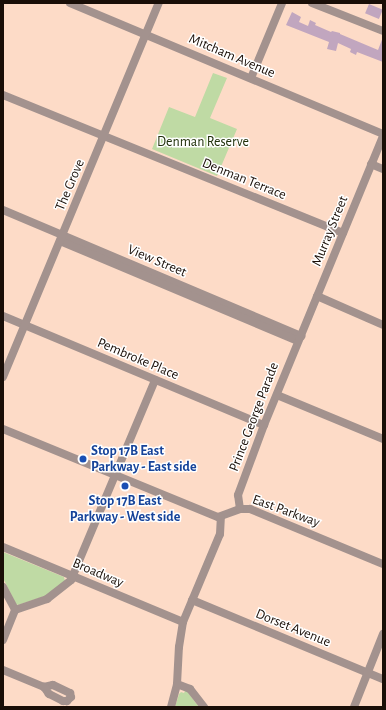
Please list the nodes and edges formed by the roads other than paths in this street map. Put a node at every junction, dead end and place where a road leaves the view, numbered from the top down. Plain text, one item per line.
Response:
1 (70, 3) edge
2 (159, 3) edge
3 (282, 3) edge
4 (312, 3) edge
5 (383, 31) edge
6 (146, 34) junction
7 (251, 78) junction
8 (3, 95) edge
9 (383, 135) edge
10 (104, 136) junction
11 (371, 164) junction
12 (383, 169) edge
13 (3, 210) edge
14 (342, 234) junction
15 (61, 238) junction
16 (317, 296) junction
17 (3, 316) edge
18 (383, 325) edge
19 (24, 326) junction
20 (299, 338) junction
21 (3, 377) edge
22 (155, 380) junction
23 (276, 395) junction
24 (264, 425) junction
25 (3, 429) edge
26 (383, 439) edge
27 (115, 476) junction
28 (240, 509) junction
29 (221, 517) junction
30 (3, 547) edge
31 (383, 564) edge
32 (72, 576) junction
33 (3, 587) edge
34 (192, 600) junction
35 (15, 610) junction
36 (183, 622) junction
37 (383, 634) edge
38 (3, 640) edge
39 (3, 670) edge
40 (367, 672) junction
41 (383, 679) edge
42 (177, 684) junction
43 (44, 687) dead end
44 (171, 707) edge
45 (204, 707) edge
46 (354, 707) edge

1 - 6 street, Mitcham Avenue
2 - 6 street, The Grove
3 - 7 street
4 - 5 street
6 - 7 street, Mitcham Avenue
6 - 10 street, The Grove
7 - 9 street, Mitcham Avenue
8 - 10 street, Denman Terrace
9 - 11 street, Murray Street
10 - 14 street, Denman Terrace
10 - 15 street, The Grove
11 - 12 street
11 - 14 street, Murray Street
13 - 15 street, View Street
14 - 16 street, Murray Street
15 - 19 street, The Grove
15 - 20 street, View Street
16 - 18 street
16 - 20 street, Murray Street
17 - 19 street, Pembroke Place
19 - 21 street, The Grove
19 - 22 street, Pembroke Place
20 - 23 street, Prince George Parade
22 - 24 street, Pembroke Place
22 - 27 street
23 - 24 street, Prince George Parade
23 - 26 street
24 - 28 street, Prince George Parade
25 - 27 street
27 - 29 street
27 - 32 street
28 - 29 street, East Parkway
28 - 31 street, East Parkway
29 - 34 street
30 - 32 street, Broadway
32 - 35 street
32 - 36 street, Broadway
33 - 35 street
34 - 36 street
34 - 40 street, Dorset Avenue
35 - 38 street
36 - 42 street
37 - 40 street
39 - 43 street
40 - 41 street, Dorset Avenue
40 - 46 street
42 - 44 street
42 - 45 street

